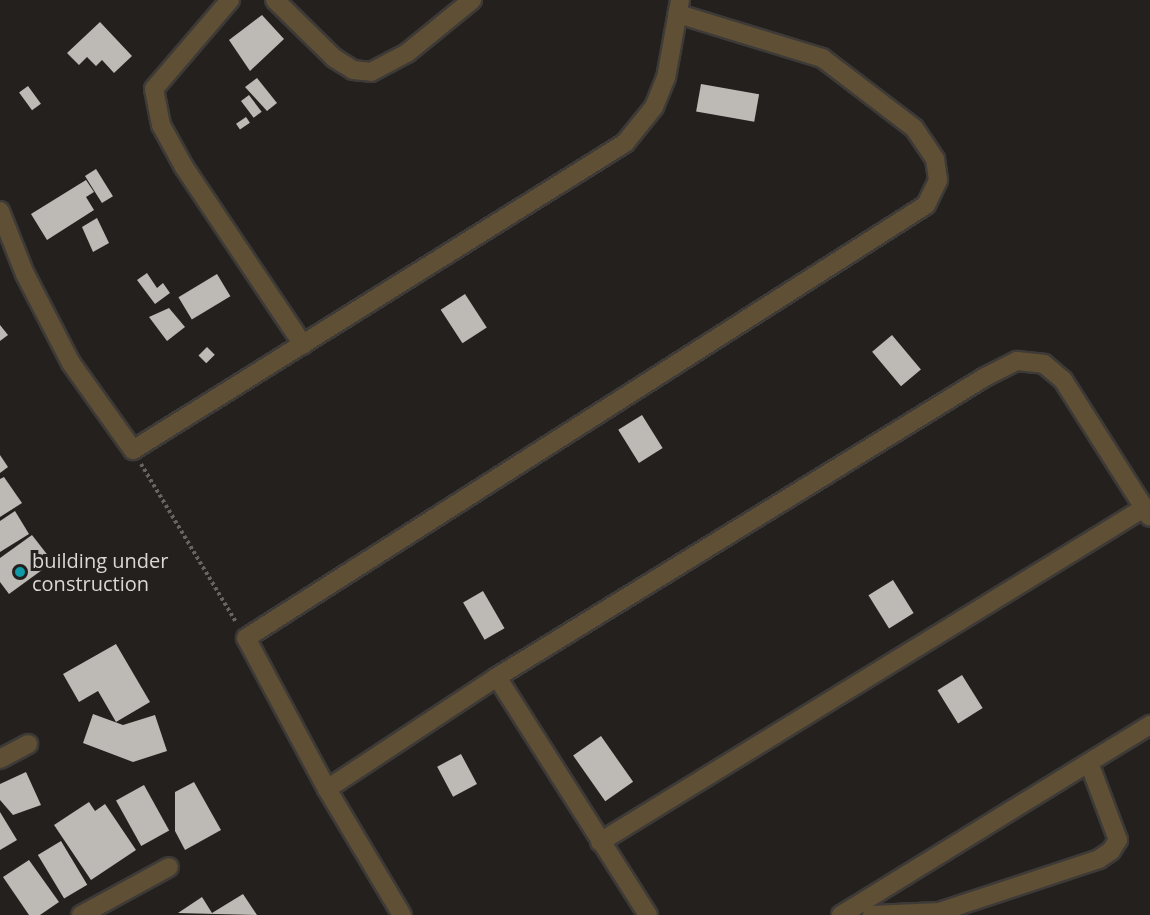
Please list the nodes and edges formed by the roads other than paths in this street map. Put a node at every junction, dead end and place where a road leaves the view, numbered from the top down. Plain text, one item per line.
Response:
1 (230, 0) edge
2 (274, 0) edge
3 (472, 0) edge
4 (679, 7) edge
5 (0, 211) edge
6 (303, 345) junction
7 (1147, 512) edge
8 (497, 677) junction
9 (1150, 725) edge
10 (28, 744) dead end
11 (0, 759) edge
12 (1089, 763) junction
13 (327, 789) junction
14 (600, 842) junction
15 (169, 867) dead end
16 (81, 915) edge
17 (402, 915) edge
18 (648, 915) edge
19 (841, 915) edge
20 (873, 915) edge

1 - 6 street
2 - 3 street
4 - 6 street
4 - 13 street
5 - 6 street
7 - 8 street
7 - 14 street
8 - 13 street
8 - 14 street
9 - 12 street
10 - 11 street
12 - 19 street
12 - 20 street
13 - 17 street
14 - 18 street
15 - 16 street

